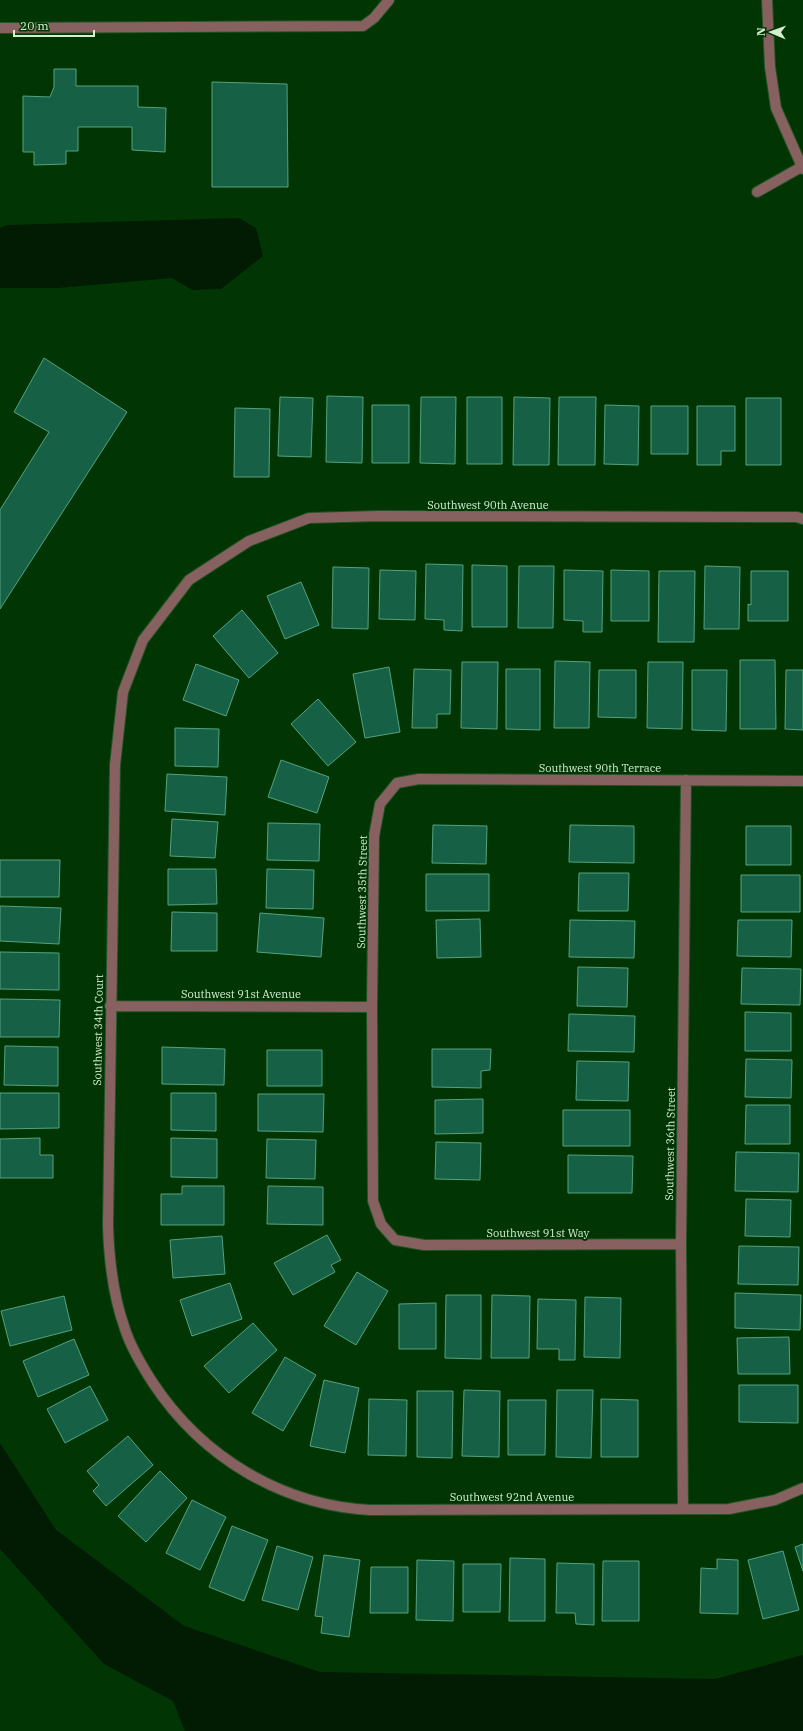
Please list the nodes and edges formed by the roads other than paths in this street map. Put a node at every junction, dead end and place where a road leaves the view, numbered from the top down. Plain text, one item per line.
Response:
1 (389, 0) edge
2 (767, 0) edge
3 (0, 28) edge
4 (802, 167) edge
5 (757, 192) dead end
6 (803, 519) edge
7 (189, 580) joint
8 (686, 780) junction
9 (803, 780) edge
10 (397, 783) joint
11 (110, 1006) junction
12 (372, 1007) junction
13 (395, 1240) joint
14 (681, 1244) junction
15 (228, 1461) joint
16 (803, 1488) edge
17 (683, 1509) junction

1 - 3 street
2 - 4 street
4 - 5 street
6 - 7 street, Southwest 90th Avenue
7 - 11 street, Southwest 34th Court
8 - 9 street, Southwest 90th Terrace
8 - 10 street, Southwest 90th Terrace
8 - 14 street, Southwest 36th Street
10 - 12 street, Southwest 35th Street
11 - 12 street, Southwest 91st Avenue
11 - 15 street, Southwest 34th Court
12 - 13 street, Southwest 35th Street
13 - 14 street, Southwest 91st Way
14 - 17 street, Southwest 36th Street
15 - 17 street, Southwest 92nd Avenue
16 - 17 street, Southwest 92nd Avenue

